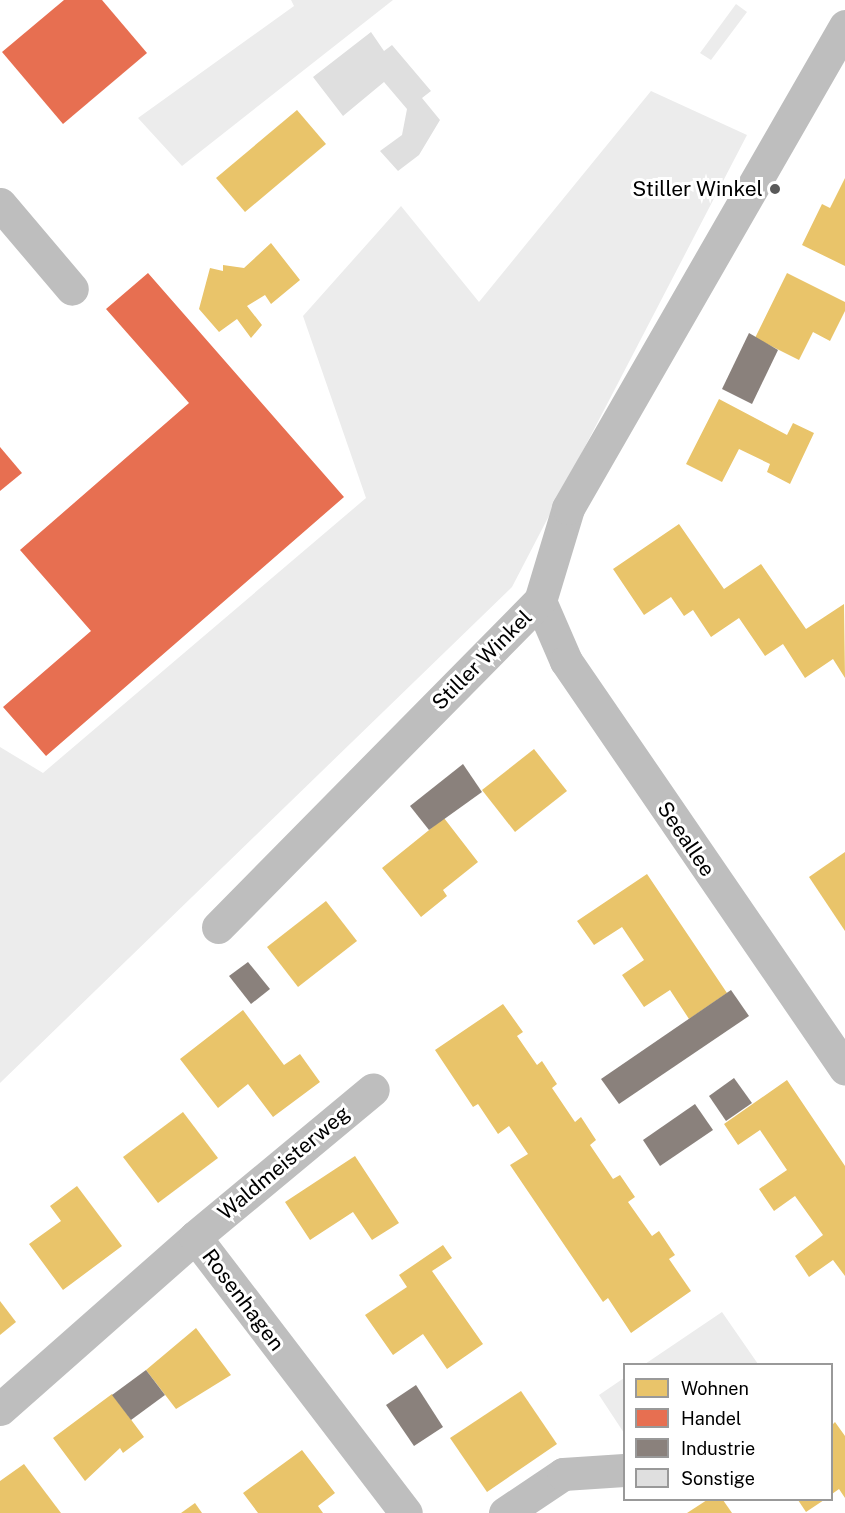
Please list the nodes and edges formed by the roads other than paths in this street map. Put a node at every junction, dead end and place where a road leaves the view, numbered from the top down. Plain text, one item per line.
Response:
1 (845, 26) edge
2 (0, 204) edge
3 (72, 290) dead end
4 (540, 601) junction
5 (218, 927) dead end
6 (845, 1069) edge
7 (374, 1089) dead end
8 (195, 1237) junction
9 (0, 1409) edge
10 (623, 1470) edge
11 (406, 1513) edge
12 (505, 1513) edge

1 - 4 street, Stiller Winkel
2 - 3 street
4 - 5 street, Stiller Winkel
4 - 6 street, Seeallee
7 - 8 street, Waldmeisterweg
8 - 9 street, Rosenhagen
8 - 11 street, Rosenhagen
10 - 12 street

